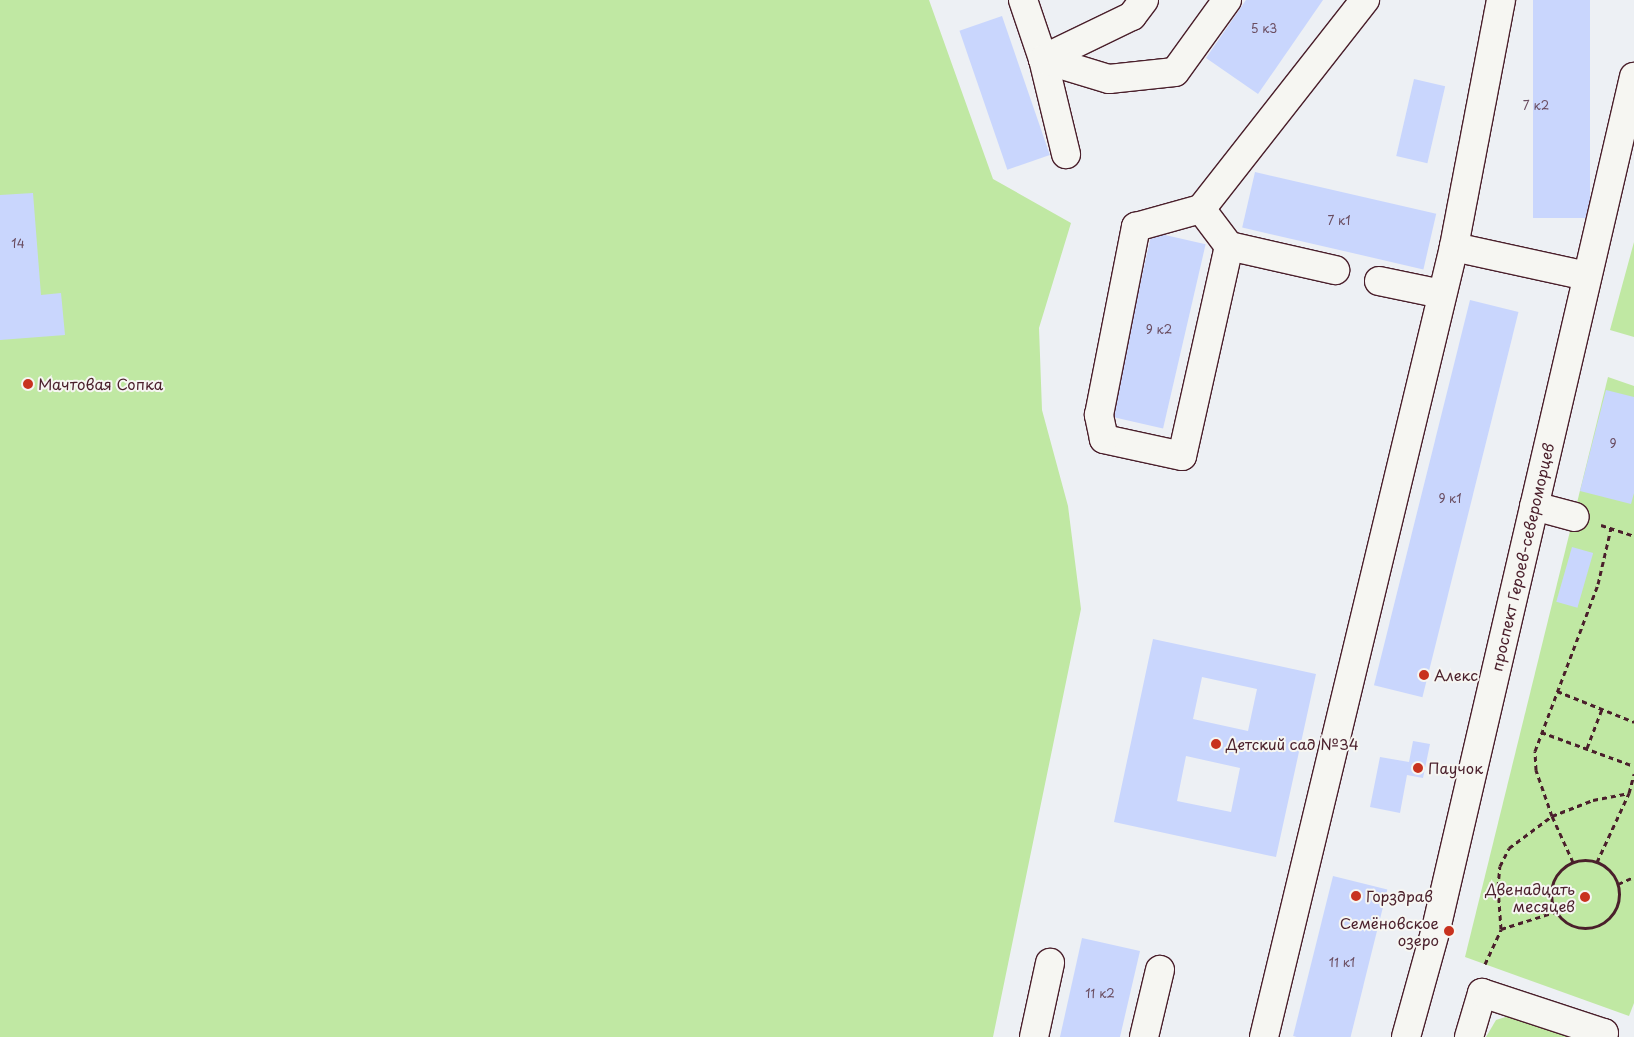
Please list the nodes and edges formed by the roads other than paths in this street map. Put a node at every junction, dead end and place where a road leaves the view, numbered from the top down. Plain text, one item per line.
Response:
1 (1023, 0) edge
2 (1144, 0) edge
3 (1227, 0) edge
4 (1365, 0) edge
5 (1501, 0) edge
6 (1043, 59) junction
7 (1634, 77) edge
8 (1066, 154) dead end
9 (1201, 209) junction
10 (1229, 246) junction
11 (1454, 247) junction
12 (1336, 270) dead end
13 (1587, 276) junction
14 (1379, 281) dead end
15 (1442, 294) junction
16 (1534, 506) junction
17 (1574, 518) road end
18 (1050, 963) dead end
19 (1160, 970) dead end
20 (1034, 1037) edge
21 (1144, 1037) edge
22 (1264, 1037) edge
23 (1406, 1037) edge
24 (1469, 1037) edge
25 (1602, 1037) edge

1 - 6 street
2 - 6 street
3 - 6 street
4 - 9 street
5 - 11 street
6 - 8 street
7 - 13 street, проспект Героев-североморцев
9 - 10 street
9 - 10 street
10 - 12 street
11 - 13 street
11 - 15 street
13 - 16 street, проспект Героев-североморцев
14 - 15 street
15 - 22 street
16 - 17 street
16 - 23 street, проспект Героев-североморцев
18 - 20 street
19 - 21 street
24 - 25 street

